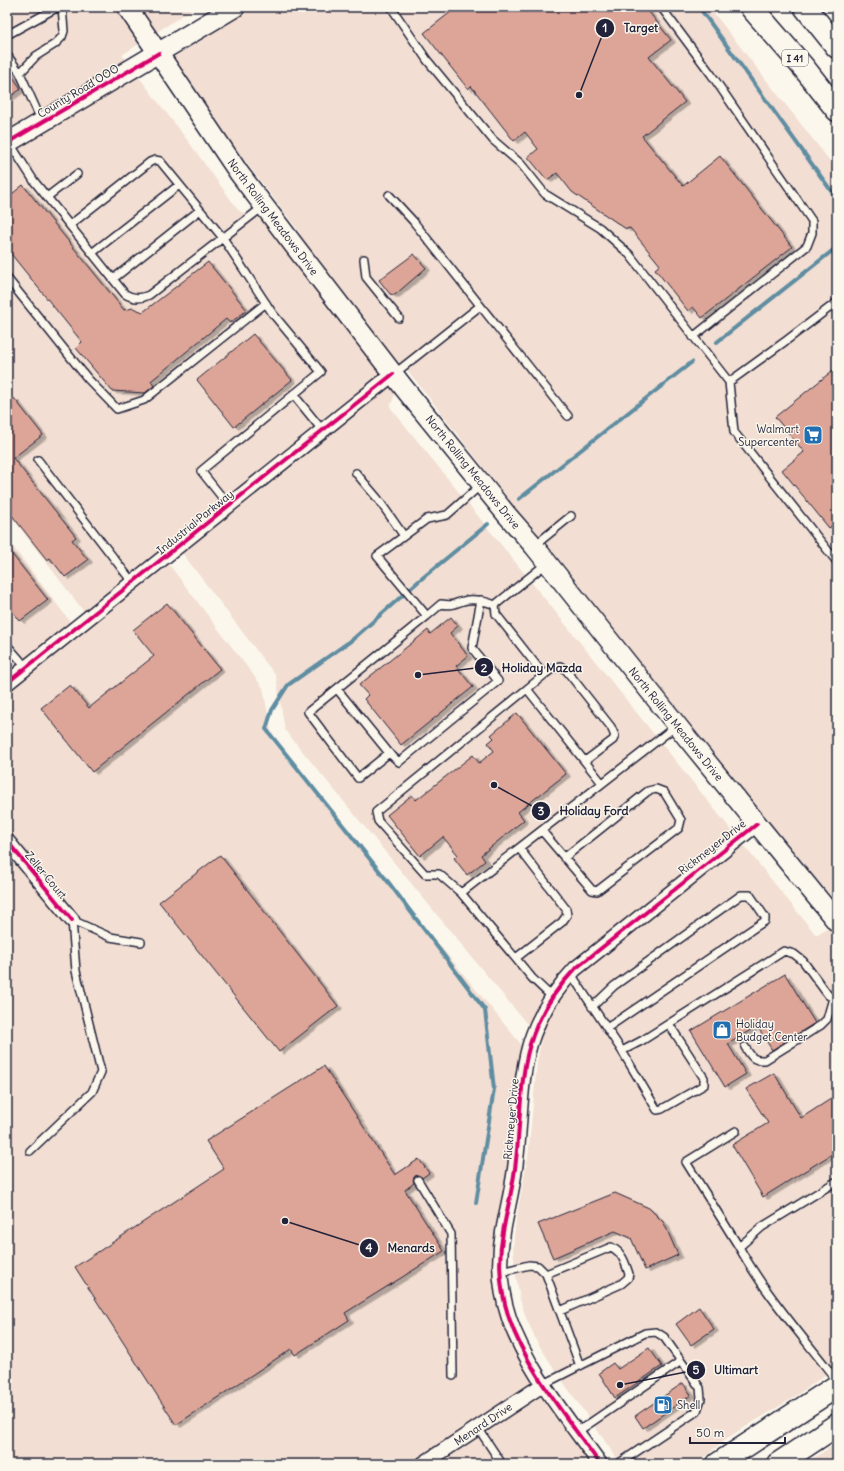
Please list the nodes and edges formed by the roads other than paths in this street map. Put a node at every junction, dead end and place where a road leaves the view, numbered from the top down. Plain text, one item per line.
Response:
1 (58, 7) edge
2 (62, 7) edge
3 (128, 7) edge
4 (234, 7) edge
5 (391, 7) edge
6 (661, 7) edge
7 (751, 7) edge
8 (805, 7) edge
9 (7, 35) edge
10 (837, 47) edge
11 (159, 53) junction
12 (7, 55) edge
13 (20, 73) junction
14 (837, 110) edge
15 (42, 123) junction
16 (8, 143) edge
17 (77, 174) dead end
18 (179, 185) junction
19 (389, 195) dead end
20 (47, 197) junction
21 (264, 206) junction
22 (200, 210) junction
23 (70, 225) junction
24 (223, 238) junction
25 (92, 253) junction
26 (364, 259) dead end
27 (7, 278) edge
28 (113, 279) junction
29 (837, 302) edge
30 (266, 303) junction
31 (480, 306) junction
32 (399, 318) dead end
33 (693, 337) junction
34 (394, 374) junction
35 (728, 382) junction
36 (293, 394) junction
37 (568, 416) dead end
38 (323, 430) junction
39 (38, 460) dead end
40 (356, 473) dead end
41 (482, 484) junction
42 (229, 506) junction
43 (571, 516) dead end
44 (404, 536) junction
45 (534, 546) junction
46 (837, 562) edge
47 (548, 563) junction
48 (133, 582) junction
49 (481, 600) junction
50 (495, 605) junction
51 (427, 616) junction
52 (7, 645) edge
53 (26, 667) junction
54 (544, 675) junction
55 (7, 683) edge
56 (337, 689) junction
57 (527, 689) junction
58 (677, 725) junction
59 (389, 753) junction
60 (585, 761) junction
61 (602, 783) junction
62 (757, 824) junction
63 (542, 831) junction
64 (7, 841) edge
65 (519, 848) junction
66 (564, 858) junction
67 (461, 893) junction
68 (832, 913) edge
69 (72, 920) junction
70 (141, 942) dead end
71 (516, 958) junction
72 (571, 974) junction
73 (552, 996) junction
74 (835, 997) edge
75 (592, 1007) junction
76 (669, 1024) junction
77 (607, 1028) junction
78 (745, 1047) dead end
79 (622, 1051) junction
80 (736, 1131) dead end
81 (30, 1152) dead end
82 (418, 1180) dead end
83 (837, 1181) edge
84 (739, 1246) junction
85 (501, 1272) junction
86 (546, 1274) junction
87 (560, 1311) junction
88 (681, 1361) junction
89 (580, 1366) junction
90 (453, 1376) dead end
91 (837, 1381) edge
92 (544, 1384) junction
93 (837, 1386) edge
94 (837, 1425) edge
95 (478, 1428) junction
96 (577, 1432) junction
97 (423, 1464) edge
98 (502, 1464) edge
99 (600, 1464) edge
100 (618, 1464) edge
101 (718, 1464) edge
102 (778, 1464) edge

1 - 9 lane
2 - 13 lane
3 - 11 main road, North Rolling Meadows Drive
4 - 11 main road, County Road OOO
5 - 33 lane
6 - 33 lane
7 - 14 main road, I 41
8 - 10 main road
11 - 15 main road, County Road OOO
11 - 21 main road, North Rolling Meadows Drive
12 - 13 lane
13 - 15 lane
15 - 16 main road, County Road OOO
16 - 20 lane
17 - 20 lane
18 - 22 lane
18 - 23 lane
18 - 25 lane
19 - 31 lane
20 - 23 lane
21 - 24 lane
21 - 34 main road, North Rolling Meadows Drive
22 - 24 lane
22 - 28 lane
23 - 25 lane
24 - 28 lane
24 - 30 lane
25 - 28 lane
26 - 32 lane
27 - 30 lane
29 - 35 lane
30 - 36 lane
31 - 34 lane
31 - 37 lane
33 - 35 lane
34 - 38 street, Industrial Parkway
34 - 41 main road, North Rolling Meadows Drive
35 - 46 lane
36 - 38 lane
36 - 42 lane
38 - 42 street, Industrial Parkway
39 - 48 lane
40 - 44 lane
41 - 44 lane
41 - 45 main road, North Rolling Meadows Drive
42 - 48 street, Industrial Parkway
43 - 45 lane
44 - 51 lane
45 - 47 main road, North Rolling Meadows Drive
47 - 50 lane
47 - 58 main road, North Rolling Meadows Drive
48 - 53 street, Industrial Parkway
49 - 50 lane
49 - 51 lane
49 - 59 lane
50 - 54 lane
51 - 56 lane
52 - 53 lane
53 - 55 street, Industrial Parkway
54 - 57 lane
54 - 60 lane
56 - 59 lane
56 - 59 lane
57 - 60 lane
57 - 67 lane
58 - 61 lane
58 - 62 main road, North Rolling Meadows Drive
60 - 61 lane
61 - 63 lane
62 - 68 main road, North Rolling Meadows Drive
62 - 72 street, Rickmeyer Drive
63 - 65 lane
63 - 66 lane
64 - 69 street, Zeller Court
65 - 67 lane
65 - 71 lane
66 - 66 lane
67 - 71 lane
69 - 70 lane
69 - 81 lane
71 - 73 lane
72 - 73 street, Rickmeyer Drive
72 - 75 lane
73 - 85 street, Rickmeyer Drive
74 - 76 lane
74 - 78 lane
75 - 77 lane
75 - 77 lane
76 - 79 lane
76 - 79 lane
77 - 79 lane
80 - 84 lane
82 - 90 lane
83 - 84 lane
84 - 91 lane
85 - 86 lane
85 - 92 street, Rickmeyer Drive
86 - 87 lane
86 - 87 lane
87 - 89 lane
88 - 89 lane
88 - 96 lane
88 - 100 lane
89 - 92 lane
92 - 95 street, Menard Drive
92 - 96 street, Rickmeyer Drive
93 - 101 main road
94 - 102 main road
95 - 97 street, Menard Drive
95 - 98 lane
96 - 99 street, Rickmeyer Drive

